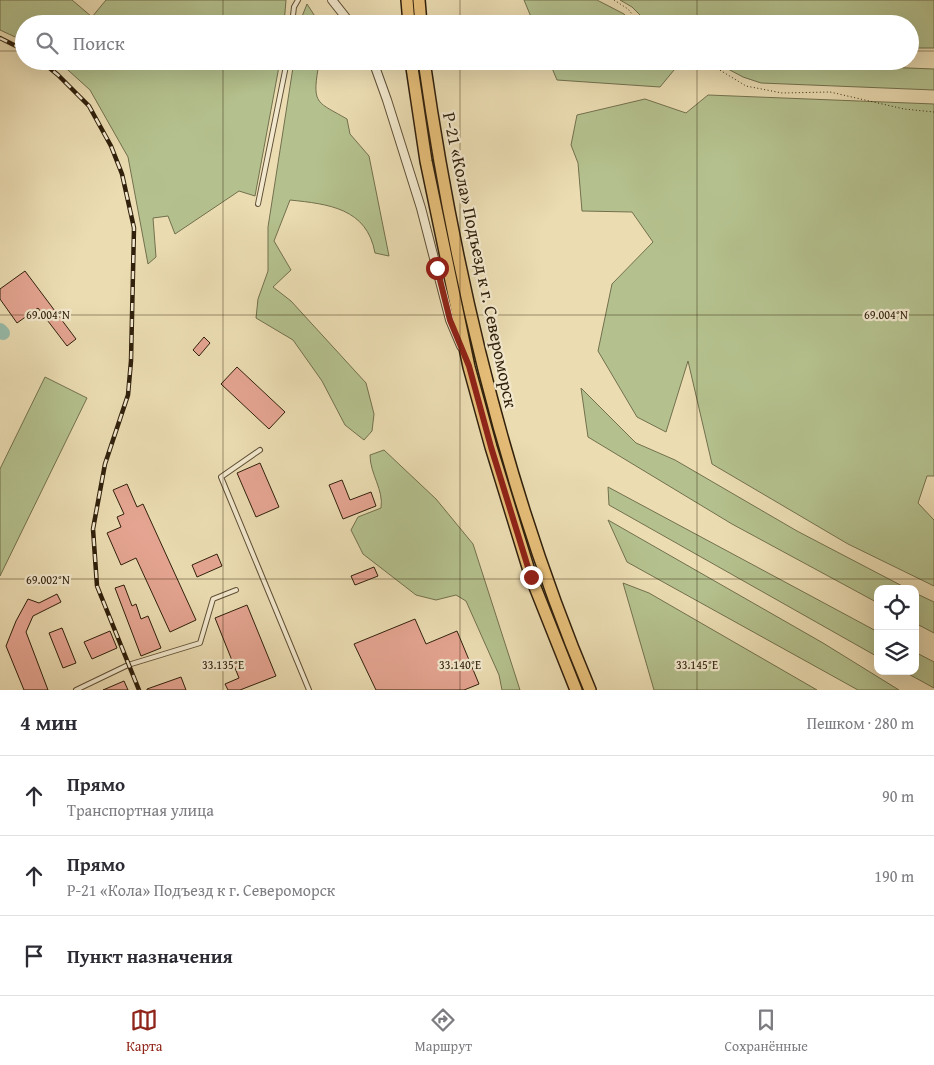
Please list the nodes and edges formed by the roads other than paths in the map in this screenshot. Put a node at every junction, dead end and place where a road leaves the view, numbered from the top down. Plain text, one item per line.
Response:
1 (298, 0) edge
2 (332, 0) edge
3 (408, 0) edge
4 (419, 0) edge
5 (293, 15) edge
6 (344, 15) edge
7 (409, 15) edge
8 (420, 15) edge
9 (285, 70) edge
10 (376, 70) edge
11 (412, 70) edge
12 (425, 70) edge
13 (258, 204) dead end
14 (469, 366) junction
15 (260, 450) dead end
16 (236, 590) dead end
17 (76, 690) edge
18 (309, 690) edge
19 (576, 690) edge
20 (590, 690) edge

1 - 5 lane
2 - 6 street
3 - 7 main road
4 - 8 main road
9 - 13 lane
10 - 14 street
11 - 14 main road, Р-21 «Кола» Подъезд к г. Североморск
12 - 20 main road, Р-21 «Кола» Подъезд к г. Североморск
14 - 19 main road, Р-21 «Кола» Подъезд к г. Североморск
15 - 18 lane
16 - 17 lane

